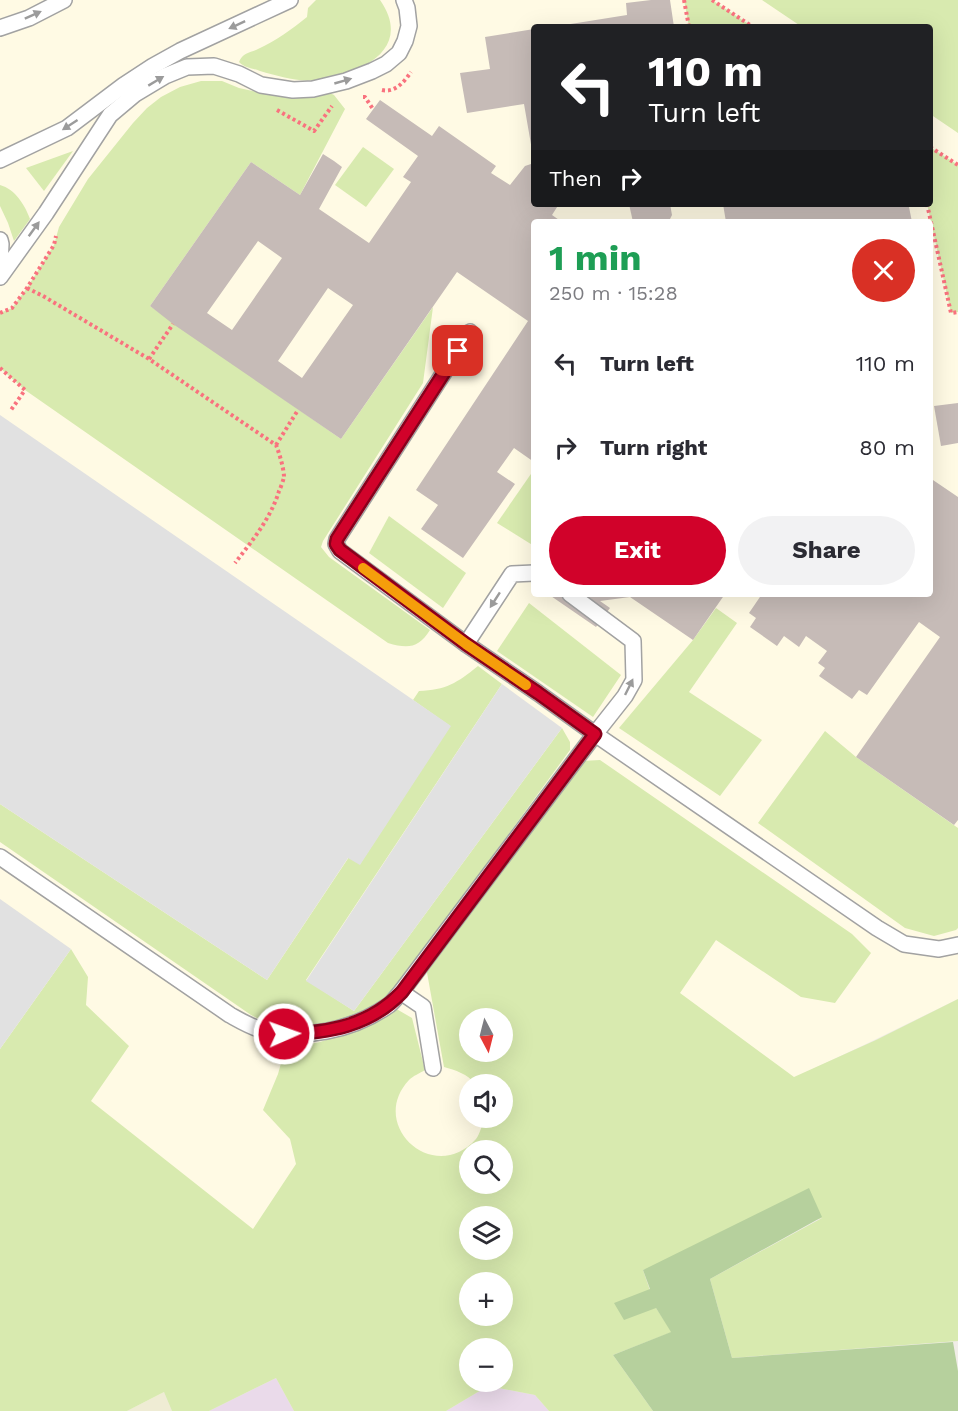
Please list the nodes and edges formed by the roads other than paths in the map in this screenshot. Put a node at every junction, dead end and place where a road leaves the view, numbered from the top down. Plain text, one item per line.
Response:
1 (64, 0) edge
2 (290, 0) edge
3 (404, 0) edge
4 (413, 0) edge
5 (409, 26) junction
6 (0, 28) edge
7 (0, 160) edge
8 (0, 240) edge
9 (0, 265) edge
10 (0, 277) edge
11 (470, 332) dead end
12 (531, 573) edge
13 (574, 597) edge
14 (466, 644) junction
15 (595, 734) junction
16 (0, 857) edge
17 (958, 945) edge
18 (402, 992) junction
19 (434, 1068) dead end

6 -> 1 lane
2 -> 7 lane
3 - 5 lane
4 - 5 lane
10 -> 5 lane
8 - 9 lane
11 - 14 lane
12 -> 14 lane
15 -> 13 lane
14 - 15 lane
15 - 17 lane
15 - 18 lane
16 - 18 lane
18 - 19 lane

